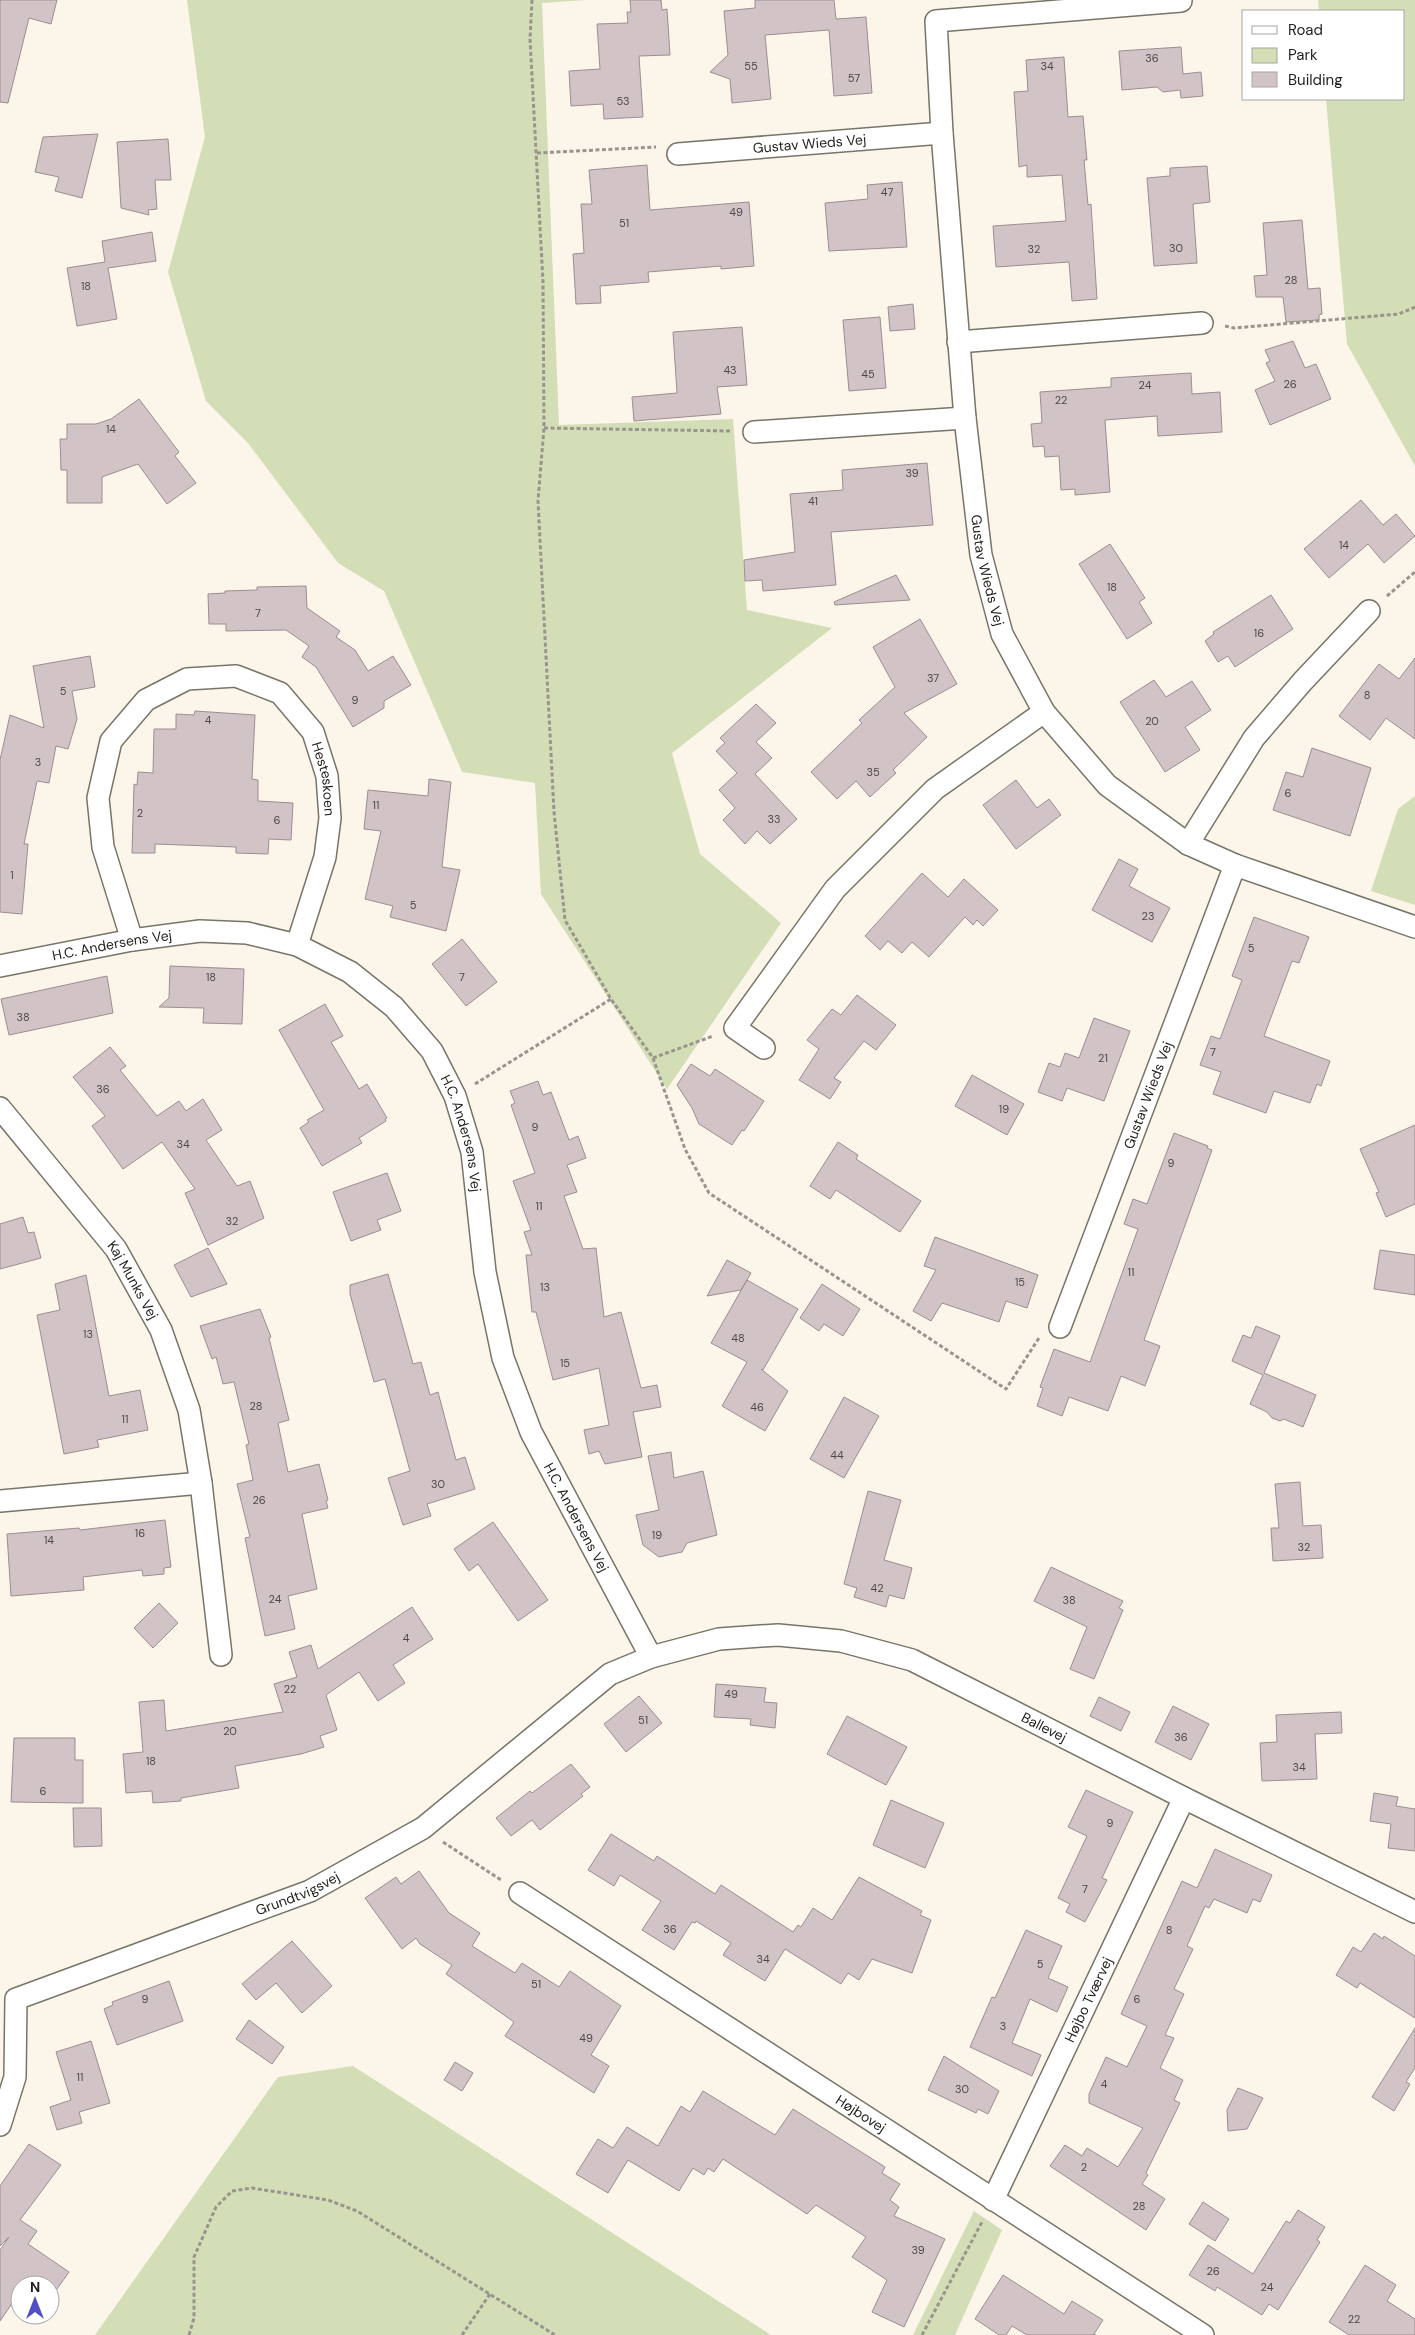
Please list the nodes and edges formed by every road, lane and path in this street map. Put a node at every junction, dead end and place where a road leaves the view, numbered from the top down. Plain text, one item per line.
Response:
1 (532, 0) edge
2 (1181, 1) dead end
3 (942, 133) junction
4 (536, 153) junction
5 (678, 154) joint
6 (1415, 308) edge
7 (1202, 323) joint
8 (958, 342) junction
9 (965, 418) junction
10 (544, 428) junction
11 (754, 432) joint
12 (1415, 572) edge
13 (1369, 611) joint
14 (1044, 712) junction
15 (1188, 844) junction
16 (1235, 865) junction
17 (1415, 927) edge
18 (132, 940) junction
19 (296, 945) junction
20 (0, 966) edge
21 (611, 999) junction
22 (735, 1028) junction
23 (764, 1048) dead end
24 (653, 1058) junction
25 (455, 1096) junction
26 (0, 1108) edge
27 (1060, 1327) joint
28 (201, 1483) junction
29 (0, 1501) edge
30 (220, 1655) dead end
31 (651, 1657) junction
32 (1184, 1798) junction
33 (423, 1828) junction
34 (520, 1893) joint
35 (1415, 1912) edge
36 (0, 2125) edge
37 (993, 2200) junction
38 (490, 2294) junction
39 (189, 2335) edge
40 (462, 2335) edge
41 (555, 2335) edge
42 (922, 2335) edge
43 (1203, 2335) edge

1 - 4 path
2 - 3 street, Gustav Wieds Vej
3 - 5 street, Gustav Wieds Vej
3 - 8 street, Gustav Wieds Vej
4 - 5 path
4 - 10 path
6 - 7 path
7 - 8 street
8 - 9 street, Gustav Wieds Vej
9 - 11 street
9 - 14 street, Gustav Wieds Vej
10 - 11 path
10 - 21 path
12 - 13 path
13 - 15 street
14 - 15 street, Gustav Wieds Vej
14 - 22 street
15 - 16 street, Gustav Wieds Vej
16 - 17 street, Gustav Wieds Vej
16 - 27 street, Gustav Wieds Vej
18 - 19 street, H.C. Andersens Vej
18 - 19 street, Hesteskoen
18 - 20 street, H.C. Andersens Vej
19 - 25 street, H.C. Andersens Vej
21 - 24 path
21 - 25 path
22 - 23 street
22 - 24 path
24 - 27 path
25 - 31 street, H.C. Andersens Vej
26 - 28 street, Kaj Munks Vej
28 - 29 street
28 - 30 street, Kaj Munks Vej
31 - 32 street, Ballevej
31 - 33 street, Grundtvigsvej
32 - 35 street, Ballevej
32 - 37 street, Højbo Tværvej
33 - 34 path
33 - 36 street, Grundtvigsvej
34 - 37 street, Højbovej
37 - 42 path
37 - 43 street, Højbovej
38 - 39 path
38 - 40 path
38 - 41 path

